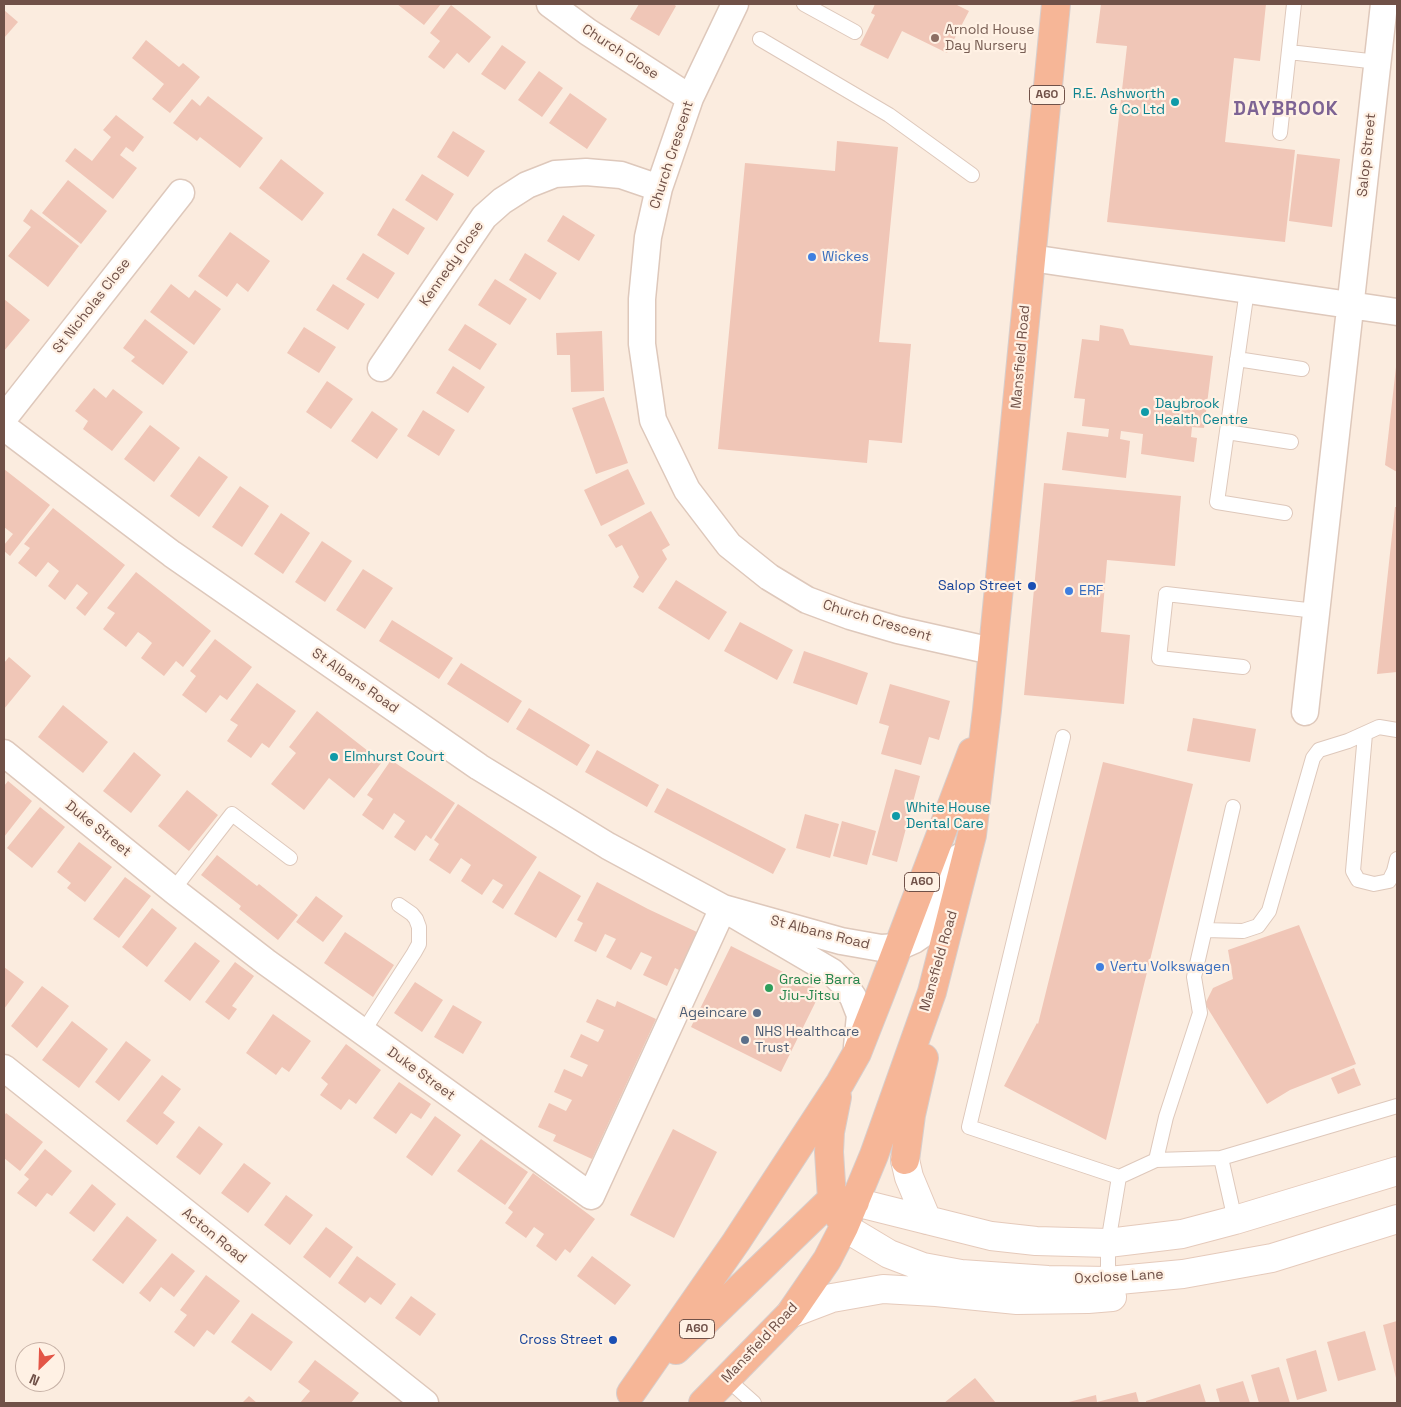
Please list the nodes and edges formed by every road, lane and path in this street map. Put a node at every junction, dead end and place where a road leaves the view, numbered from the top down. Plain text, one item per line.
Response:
1 (550, 4) edge
2 (736, 4) edge
3 (804, 4) edge
4 (1056, 4) edge
5 (1294, 4) edge
6 (1384, 4) edge
7 (856, 32) dead end
8 (760, 39) dead end
9 (1289, 52) junction
10 (1378, 62) junction
11 (690, 98) junction
12 (1280, 133) dead end
13 (972, 174) dead end
14 (659, 188) junction
15 (181, 193) dead end
16 (1031, 258) junction
17 (1247, 290) junction
18 (1350, 306) junction
19 (1397, 312) edge
20 (1237, 359) junction
21 (381, 368) dead end
22 (1302, 368) dead end
23 (4, 418) edge
24 (4, 427) edge
25 (1227, 432) junction
26 (1291, 442) dead end
27 (1285, 513) dead end
28 (1316, 611) junction
29 (992, 651) junction
30 (1244, 667) dead end
31 (987, 710) junction
32 (1305, 712) dead end
33 (1397, 730) edge
34 (1365, 734) junction
35 (1063, 737) dead end
36 (4, 753) edge
37 (1233, 807) dead end
38 (972, 835) junction
39 (290, 858) dead end
40 (1397, 859) edge
41 (173, 890) junction
42 (399, 905) dead end
43 (724, 908) junction
44 (1204, 930) junction
45 (898, 947) junction
46 (932, 992) junction
47 (363, 1032) junction
48 (857, 1053) junction
49 (4, 1068) edge
50 (840, 1083) junction
51 (1397, 1106) edge
52 (1221, 1158) junction
53 (905, 1160) joint
54 (1156, 1160) junction
55 (1397, 1171) edge
56 (1119, 1177) junction
57 (844, 1201) junction
58 (1397, 1219) edge
59 (927, 1220) junction
60 (1235, 1220) junction
61 (844, 1227) junction
62 (1108, 1243) junction
63 (1272, 1258) junction
64 (1108, 1281) junction
65 (790, 1314) junction
66 (727, 1379) junction
67 (626, 1398) edge
68 (425, 1403) edge
69 (703, 1403) edge
70 (754, 1403) edge

1 - 11 street, Church Close
2 - 11 street, Church Crescent
3 - 7 lane
4 - 16 highway, Mansfield Road / A60
5 - 9 lane
6 - 10 street, Salop Street
8 - 13 lane
9 - 10 lane
9 - 12 lane
10 - 18 street, Salop Street
11 - 14 street, Church Crescent
14 - 21 street, Kennedy Close
14 - 29 street, Church Crescent
15 - 23 street, St Nicholas Close
16 - 17 street
16 - 29 highway, Mansfield Road / A60
17 - 18 street
17 - 20 lane
18 - 19 street
18 - 28 street, Salop Street
20 - 22 lane
20 - 25 lane
24 - 43 street, St Albans Road
25 - 26 lane
25 - 27 lane
28 - 30 lane
28 - 32 street, Salop Street
29 - 31 highway, Mansfield Road / A60
31 - 38 highway, Mansfield Road / A60
31 - 45 highway, Mansfield Road / A60
33 - 34 lane
34 - 40 lane
34 - 44 lane
35 - 56 lane
36 - 41 street, Duke Street
37 - 44 lane
38 - 45 street, St Albans Road
38 - 46 highway, Mansfield Road / A60
39 - 41 lane
41 - 47 street, Duke Street
42 - 47 lane
43 - 45 street, St Albans Road
43 - 47 street, Duke Street
43 - 48 street, St Albans Road
44 - 54 lane
45 - 48 highway, Mansfield Road / A60
46 - 53 highway, A60
46 - 57 highway, Mansfield Road / A60
48 - 50 highway, Mansfield Road / A60
49 - 68 street, Acton Road
50 - 57 highway, Mansfield Road
50 - 67 highway, Mansfield Road / A60
51 - 52 lane
52 - 54 lane
52 - 60 lane
53 - 59 main road
54 - 56 lane
55 - 60 main road
56 - 62 lane
57 - 59 main road
57 - 61 highway, Mansfield Road / A60
57 - 67 highway, Mansfield Road / A60
58 - 63 main road, Oxclose Lane
59 - 62 main road
60 - 62 main road
61 - 64 main road, Oxclose Lane
61 - 65 highway, Mansfield Road / A60
62 - 64 lane
63 - 64 main road, Oxclose Lane
63 - 65 main road
65 - 66 highway, Mansfield Road / A60
66 - 69 highway, Mansfield Road / A60
66 - 70 lane

